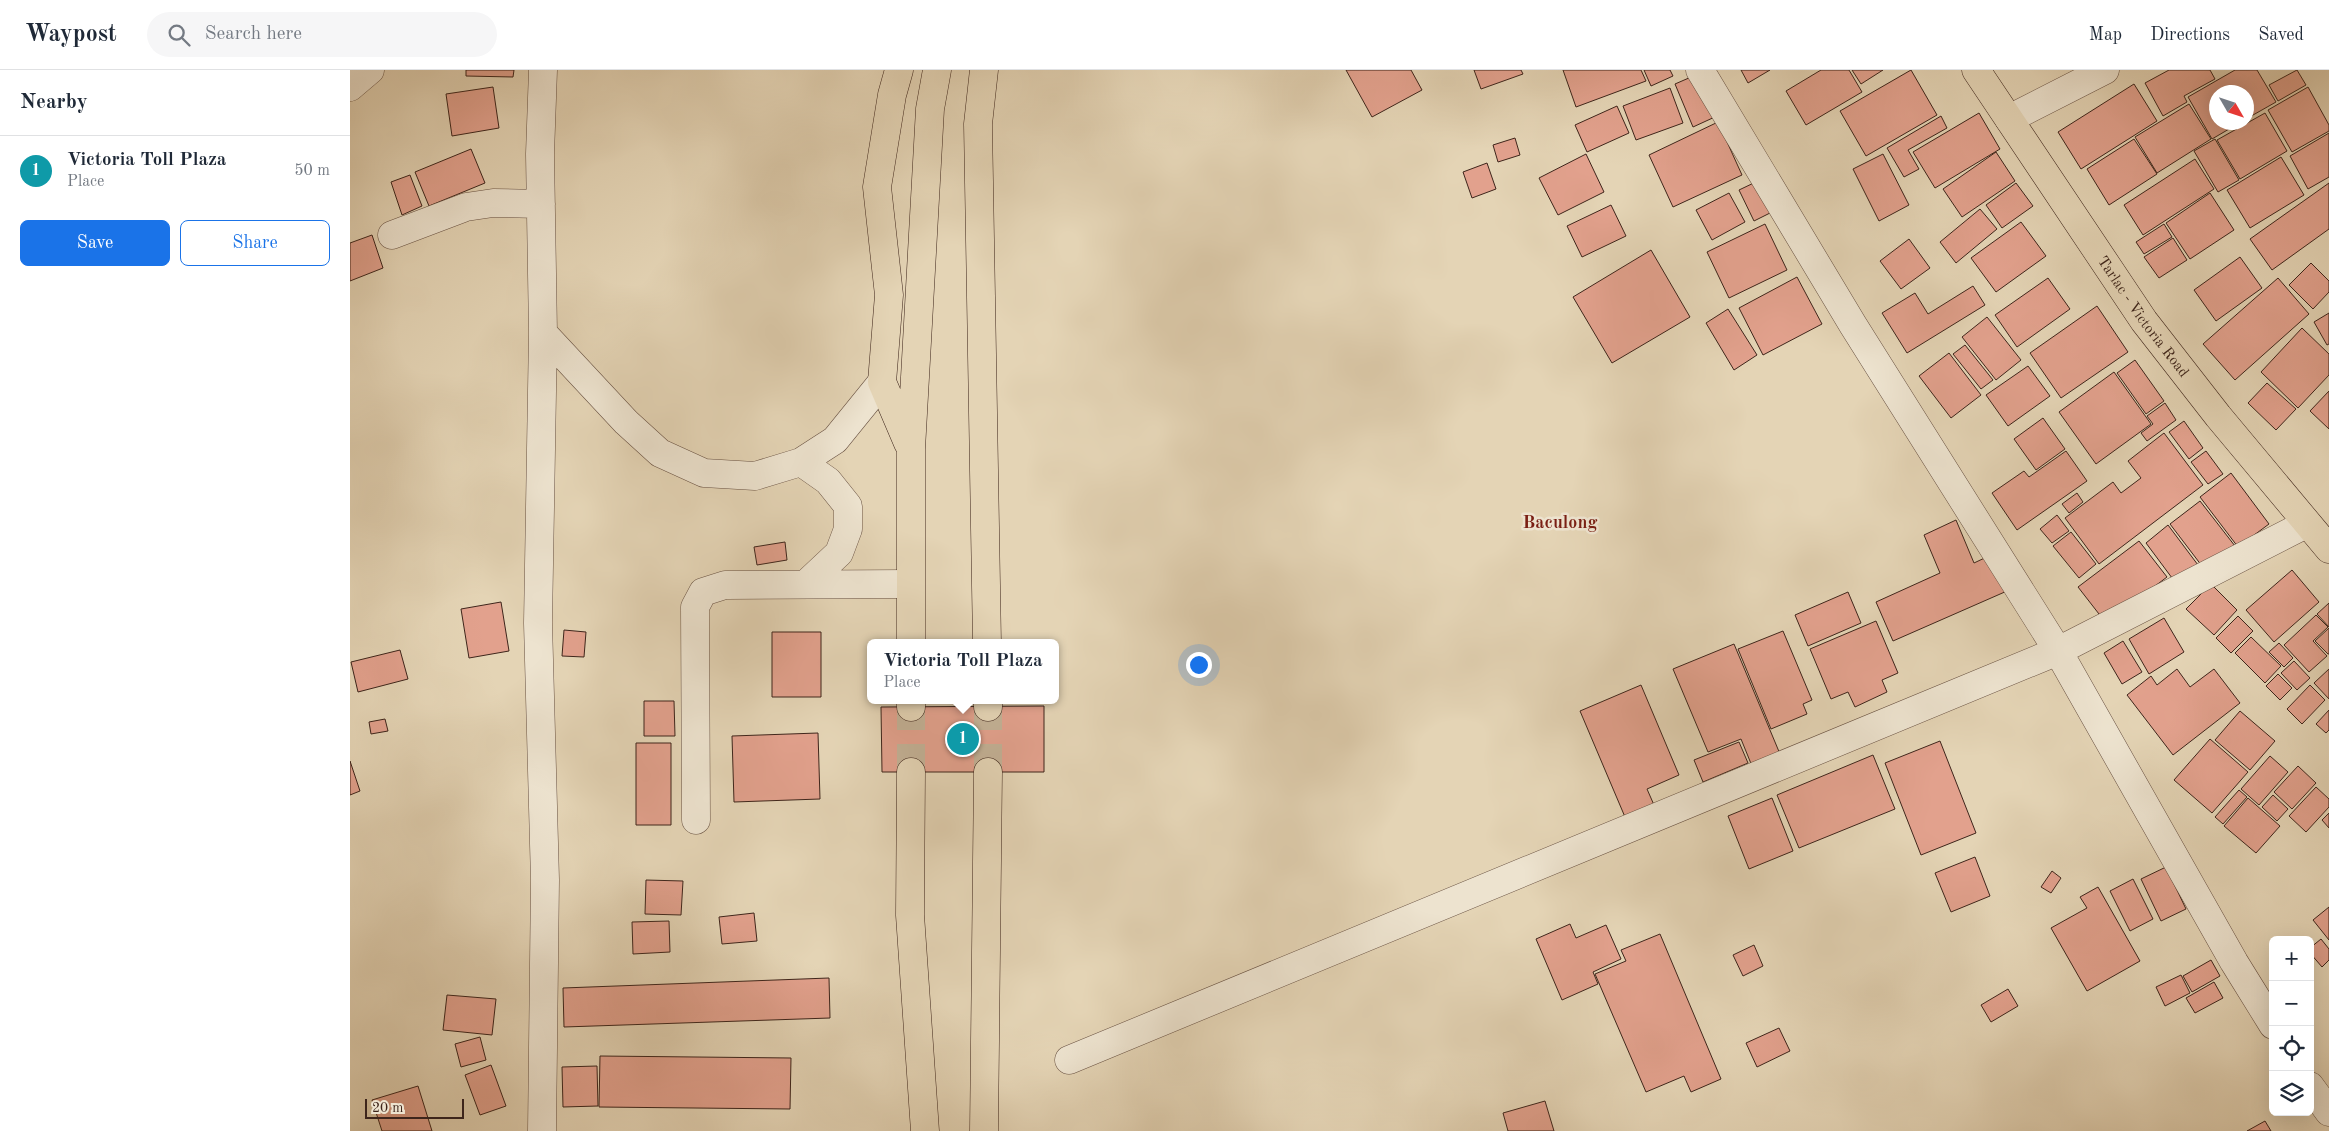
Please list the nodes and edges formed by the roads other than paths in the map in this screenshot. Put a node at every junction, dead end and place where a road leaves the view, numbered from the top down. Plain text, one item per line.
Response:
1 (370, 70) edge
2 (543, 70) edge
3 (899, 70) edge
4 (937, 70) edge
5 (984, 70) edge
6 (1700, 70) edge
7 (1976, 70) edge
8 (2105, 70) edge
9 (350, 87) edge
10 (2009, 119) junction
11 (541, 204) junction
12 (392, 234) dead end
13 (543, 333) junction
14 (882, 382) junction
15 (911, 449) junction
16 (801, 462) junction
17 (2306, 524) junction
18 (2329, 549) edge
19 (807, 583) junction
20 (910, 584) junction
21 (911, 639) edge
22 (987, 639) edge
23 (2058, 651) junction
24 (911, 772) tunnel mouth
25 (988, 772) tunnel mouth
26 (696, 820) dead end
27 (2269, 1019) edge
28 (1069, 1060) dead end
29 (2314, 1091) edge
30 (2329, 1112) edge
31 (542, 1131) edge
32 (925, 1131) edge
33 (984, 1131) edge

1 - 9 street
2 - 11 street
3 - 14 main road
4 - 15 main road
5 - 22 main road
6 - 23 street
7 - 10 main road, Tarlac - Victoria Road
8 - 10 street
10 - 17 main road, Tarlac - Victoria Road
11 - 12 street
11 - 13 street
13 - 16 street
13 - 31 street
14 - 15 main road
14 - 16 street
15 - 20 main road
16 - 19 street
17 - 18 main road, Tarlac - Victoria Road
17 - 23 street
19 - 20 street
19 - 26 street
20 - 21 main road
23 - 27 street
23 - 28 street
24 - 32 main road
25 - 33 main road
29 - 30 street

